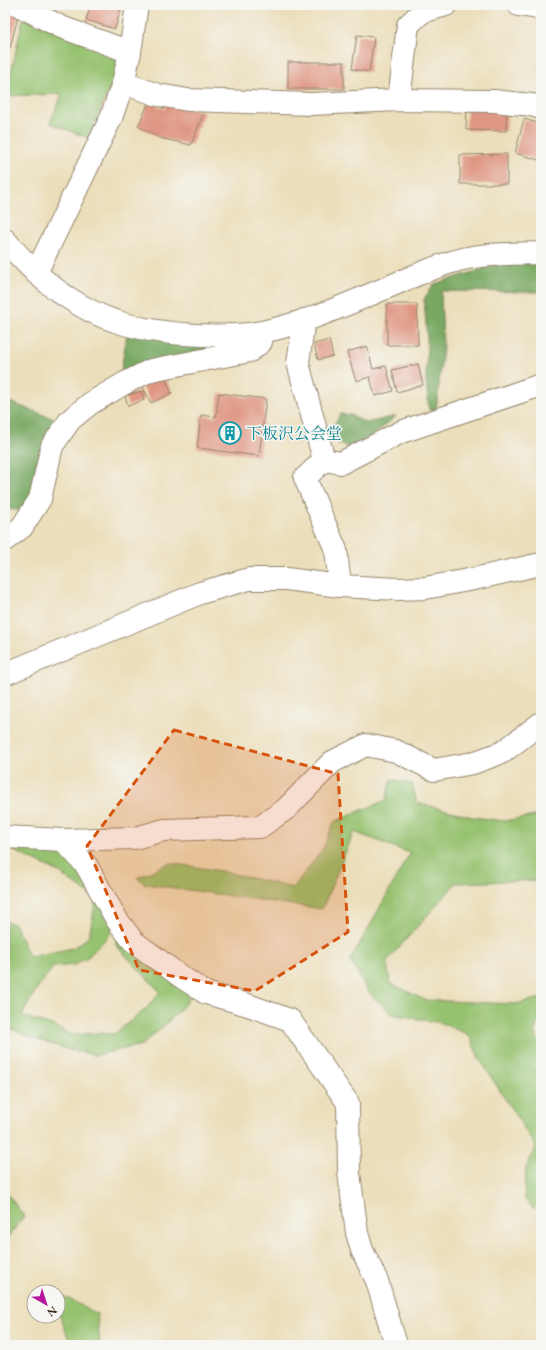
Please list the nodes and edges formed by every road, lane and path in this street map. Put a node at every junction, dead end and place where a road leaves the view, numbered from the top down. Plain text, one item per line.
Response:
1 (18, 5) edge
2 (137, 5) edge
3 (446, 5) edge
4 (519, 5) edge
5 (541, 8) edge
6 (130, 52) junction
7 (123, 83) junction
8 (400, 100) junction
9 (541, 108) edge
10 (5, 240) edge
11 (541, 253) edge
12 (36, 273) junction
13 (304, 320) junction
14 (262, 332) junction
15 (541, 385) edge
16 (324, 460) junction
17 (5, 540) edge
18 (541, 564) edge
19 (340, 586) junction
20 (5, 674) edge
21 (541, 723) edge
22 (5, 837) edge
23 (63, 840) junction
24 (396, 1345) edge

1 - 6 street
2 - 6 street
3 - 8 street
4 - 5 street
6 - 7 street
7 - 8 street
7 - 12 street
8 - 9 street
10 - 12 street
11 - 13 street
12 - 14 street
13 - 14 street
13 - 16 street
14 - 17 street
15 - 16 street
16 - 19 street
18 - 19 street
19 - 20 street
21 - 23 street
22 - 23 street
23 - 24 street

